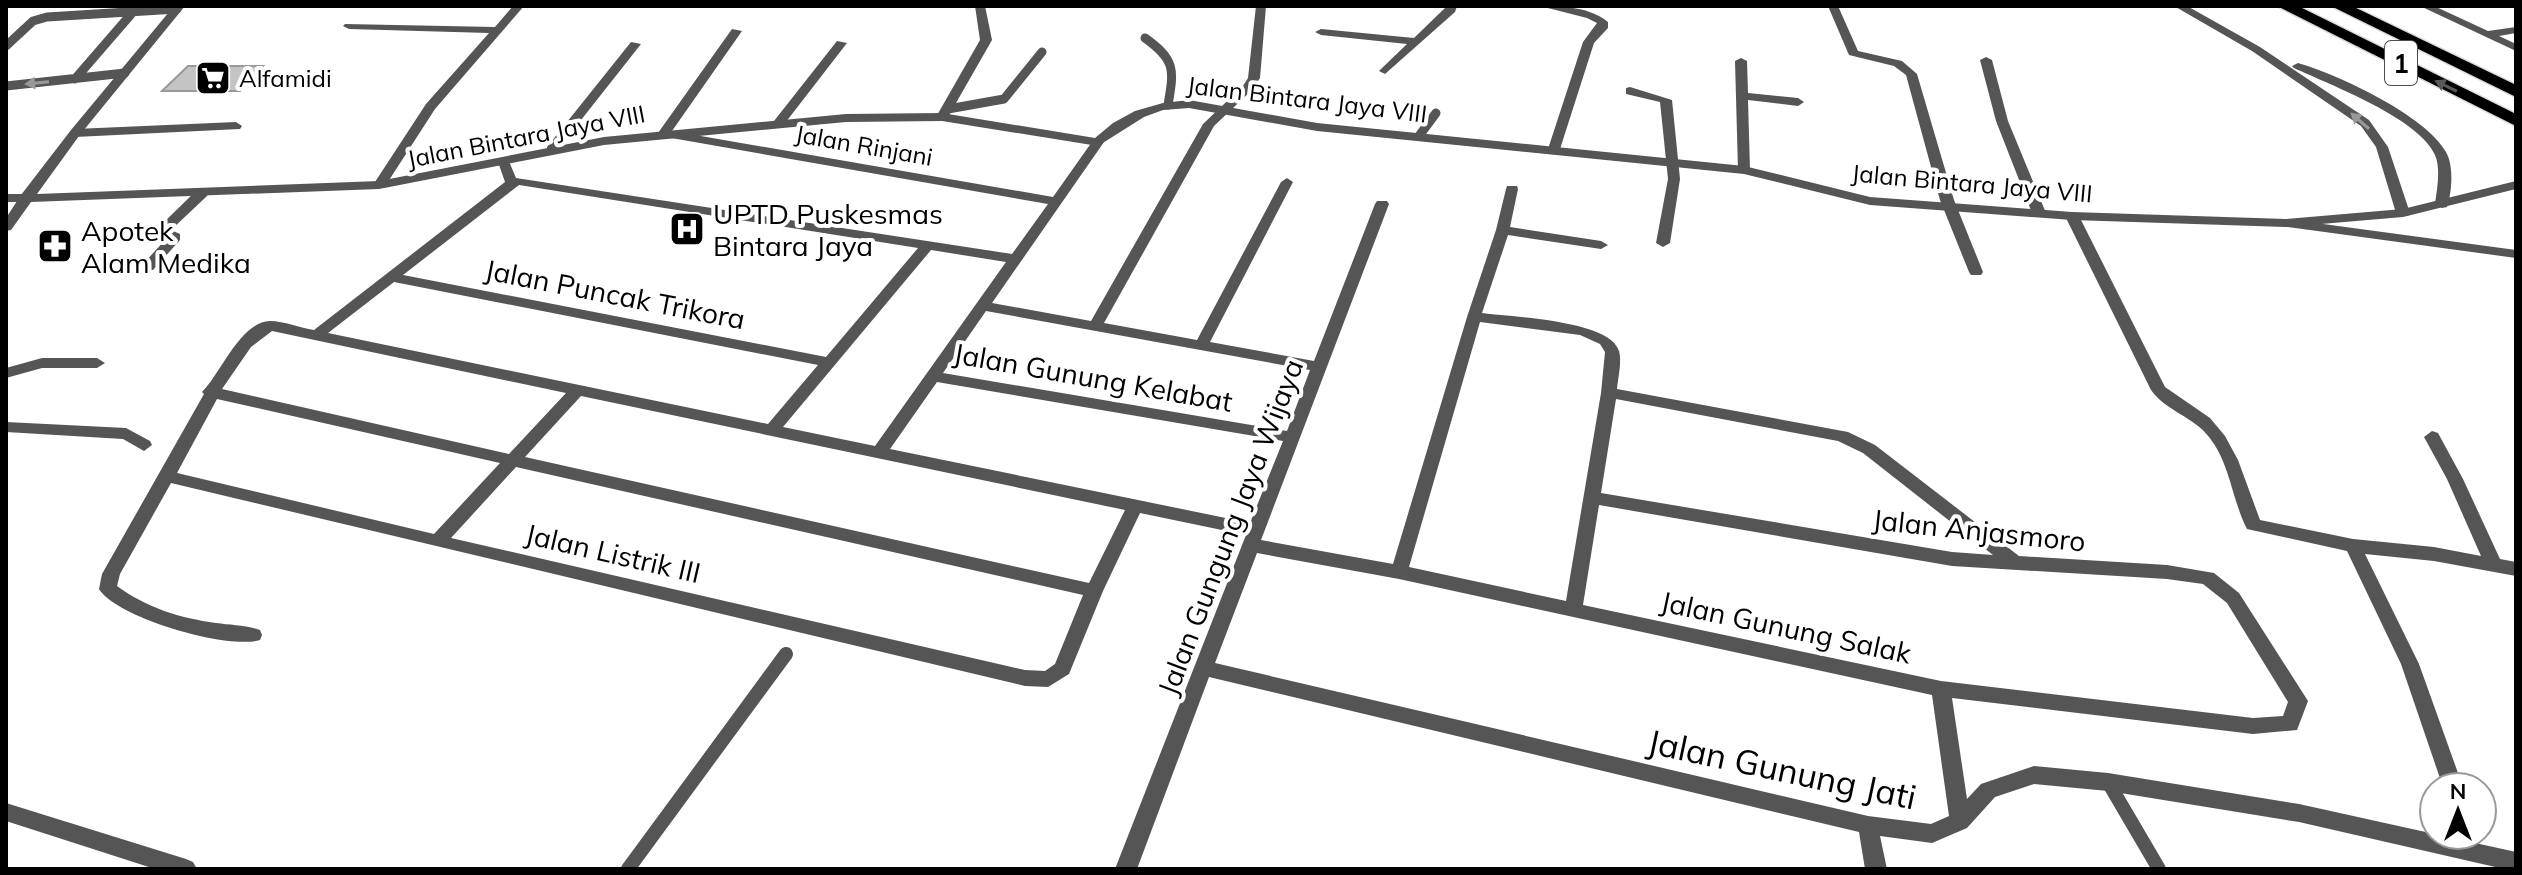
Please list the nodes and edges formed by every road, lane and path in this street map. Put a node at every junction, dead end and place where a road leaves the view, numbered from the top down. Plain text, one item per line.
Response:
1 (519, 6) edge
2 (980, 6) edge
3 (1261, 6) edge
4 (1452, 6) edge
5 (1545, 6) edge
6 (1833, 6) edge
7 (2179, 6) edge
8 (2285, 6) edge
9 (2339, 6) edge
10 (2425, 6) edge
11 (178, 7) edge
12 (133, 12) junction
13 (349, 26) dead end
14 (499, 30) junction
15 (2516, 30) edge
16 (736, 31) dead end
17 (1321, 32) dead end
18 (2487, 34) junction
19 (1145, 38) dead end
20 (1416, 42) junction
21 (841, 43) dead end
22 (635, 44) dead end
23 (6, 46) edge
24 (2516, 48) edge
25 (2256, 49) junction
26 (1042, 52) dead end
27 (1986, 60) dead end
28 (1741, 61) dead end
29 (1385, 71) dead end
30 (125, 73) junction
31 (75, 79) junction
32 (6, 86) edge
33 (2342, 87) junction
34 (1630, 91) dead end
35 (2322, 92) junction
36 (2516, 92) edge
37 (1743, 96) junction
38 (1798, 102) dead end
39 (1168, 105) junction
40 (1222, 110) junction
41 (945, 113) junction
42 (1436, 113) dead end
43 (2516, 121) edge
44 (778, 124) junction
45 (236, 126) dead end
46 (75, 133) junction
47 (664, 133) junction
48 (1419, 136) junction
49 (1098, 142) junction
50 (1554, 149) junction
51 (551, 150) junction
52 (504, 162) junction
53 (1672, 162) junction
54 (1744, 170) junction
55 (1287, 182) dead end
56 (512, 183) junction
57 (379, 185) junction
58 (2516, 185) edge
59 (1512, 189) dead end
60 (202, 193) junction
61 (6, 198) edge
62 (26, 198) junction
63 (1056, 201) junction
64 (1382, 204) dead end
65 (2442, 204) junction
66 (1949, 206) junction
67 (2039, 213) junction
68 (2403, 213) junction
69 (2072, 216) junction
70 (2286, 223) junction
71 (6, 227) edge
72 (1503, 230) junction
73 (1663, 243) dead end
74 (928, 245) junction
75 (1601, 245) dead end
76 (2516, 254) edge
77 (1015, 259) junction
78 (148, 267) dead end
79 (1976, 272) dead end
80 (392, 277) junction
81 (982, 306) junction
82 (1474, 317) junction
83 (1095, 326) junction
84 (317, 335) junction
85 (1201, 346) junction
86 (828, 362) junction
87 (97, 363) dead end
88 (1319, 367) junction
89 (6, 373) edge
90 (933, 376) junction
91 (578, 389) junction
92 (210, 392) junction
93 (1609, 393) junction
94 (6, 427) edge
95 (772, 430) junction
96 (1292, 437) junction
97 (2432, 437) dead end
98 (144, 445) dead end
99 (879, 452) junction
100 (515, 461) junction
101 (165, 476) junction
102 (1593, 498) junction
103 (1135, 506) junction
104 (1254, 538) junction
105 (439, 540) junction
106 (2353, 546) junction
107 (2018, 565) junction
108 (2494, 565) junction
109 (2516, 569) edge
110 (1399, 572) junction
111 (1094, 591) junction
112 (1573, 610) junction
113 (253, 635) dead end
114 (786, 654) dead end
115 (1204, 668) junction
116 (1941, 689) junction
117 (2298, 701) joint
118 (2447, 771) edge
119 (2108, 782) junction
120 (6, 812) edge
121 (1960, 821) junction
122 (1868, 825) junction
123 (2418, 834) edge
124 (2490, 851) edge
125 (2516, 862) edge
126 (186, 869) edge
127 (628, 869) edge
128 (1126, 869) edge
129 (1876, 869) edge
130 (2159, 869) edge

1 - 14 street
2 - 41 street
3 - 40 street
4 - 20 street
5 - 50 street
6 - 66 street
7 - 25 street
43 -> 8 highway, 1
9 - 36 highway, 1
10 - 18 street
11 - 12 lane
11 - 30 street
12 - 23 lane
12 - 31 lane
13 - 14 street
14 - 57 street
15 - 18 street
16 - 47 street
17 - 20 street
18 - 24 street
19 - 39 lane
20 - 29 street
21 - 44 street
22 - 51 street
25 - 33 street
25 - 35 street
26 - 41 lane
27 - 67 street
28 - 37 street
30 - 31 lane
30 - 46 street
31 -> 32 lane
33 - 35 street
33 - 65 street
34 - 53 street
68 -> 35 street
37 - 38 street
37 - 54 street
39 - 40 street, Jalan Bintara Jaya VIII
39 - 49 street, Jalan Bintara Jaya VIII
40 - 48 street, Jalan Bintara Jaya VIII
40 - 83 street
41 - 44 street, Jalan Bintara Jaya VIII
41 - 49 street, Jalan Bintara Jaya VIII
42 - 48 lane
44 - 47 street, Jalan Bintara Jaya VIII
45 - 46 street
46 - 62 street
47 - 51 street, Jalan Bintara Jaya VIII
47 - 63 street, Jalan Rinjani
48 - 50 street, Jalan Bintara Jaya VIII
49 - 63 street
50 - 53 street, Jalan Bintara Jaya VIII
51 - 52 street, Jalan Bintara Jaya VIII
52 - 56 street
52 - 57 street, Jalan Bintara Jaya VIII
53 - 54 street, Jalan Bintara Jaya VIII
53 - 73 street
54 - 66 street, Jalan Bintara Jaya VIII
55 - 85 street
56 - 74 street
56 - 80 street
57 - 60 street, Jalan Bintara Jaya VIII
58 - 65 street, Jalan Bintara Jaya VIII
59 - 72 street
60 - 62 street, Jalan Bintara Jaya VIII
60 - 78 street
61 - 62 street, Jalan Bintara Jaya VIII
62 - 71 street
63 - 77 street
64 - 88 street, Jalan Gungung Jaya Wijaya
65 - 68 street, Jalan Bintara Jaya VIII
66 - 67 street, Jalan Bintara Jaya VIII
66 - 79 street
67 - 69 street, Jalan Bintara Jaya VIII
68 - 70 street, Jalan Bintara Jaya VIII
69 - 70 street, Jalan Bintara Jaya VIII
69 - 106 street
70 - 76 street
72 - 75 street
72 - 82 street
74 - 77 street
74 - 86 street
77 - 81 street
80 - 84 street
80 - 86 street, Jalan Puncak Trikora
81 - 83 street
81 - 90 street
82 - 93 street
82 - 110 street
83 - 85 street
84 - 91 street, Jalan Gunung Salak
84 - 92 street, Jalan Gunung Salak
85 - 88 street
86 - 95 street
87 - 89 street
88 - 96 street, Jalan Gungung Jaya Wijaya
90 - 96 street, Jalan Gunung Kelabat
90 - 99 street
91 - 95 street, Jalan Gunung Salak
91 - 100 street
92 - 100 street
92 - 101 street
93 - 102 street
93 - 107 street
94 - 98 street
95 - 99 street, Jalan Gunung Salak
96 - 104 street, Jalan Gungung Jaya Wijaya
97 - 108 street
99 - 103 street, Jalan Gunung Salak
100 - 105 street
100 - 111 street
101 - 105 street, Jalan Listrik III
101 - 113 street
102 - 107 street, Jalan Anjasmoro
102 - 112 street
103 - 104 street, Jalan Gunung Salak
103 - 111 street
104 - 110 street, Jalan Gunung Salak
104 - 115 street, Jalan Gungung Jaya Wijaya
105 - 111 street, Jalan Listrik III
106 - 108 street
106 - 118 street
107 - 117 street, Jalan Anjasmoro
108 - 109 street
110 - 112 street, Jalan Gunung Salak
112 - 116 street, Jalan Gunung Salak
114 - 127 lane
115 - 122 street, Jalan Gunung Jati
115 - 128 street, Jalan Gungung Jaya Wijaya
116 - 117 street, Jalan Gunung Salak
116 - 121 street
119 - 121 street
119 - 123 street
119 - 130 lane
120 - 126 street
121 - 122 street, Jalan Gunung Jati
122 - 129 street
124 - 125 street

